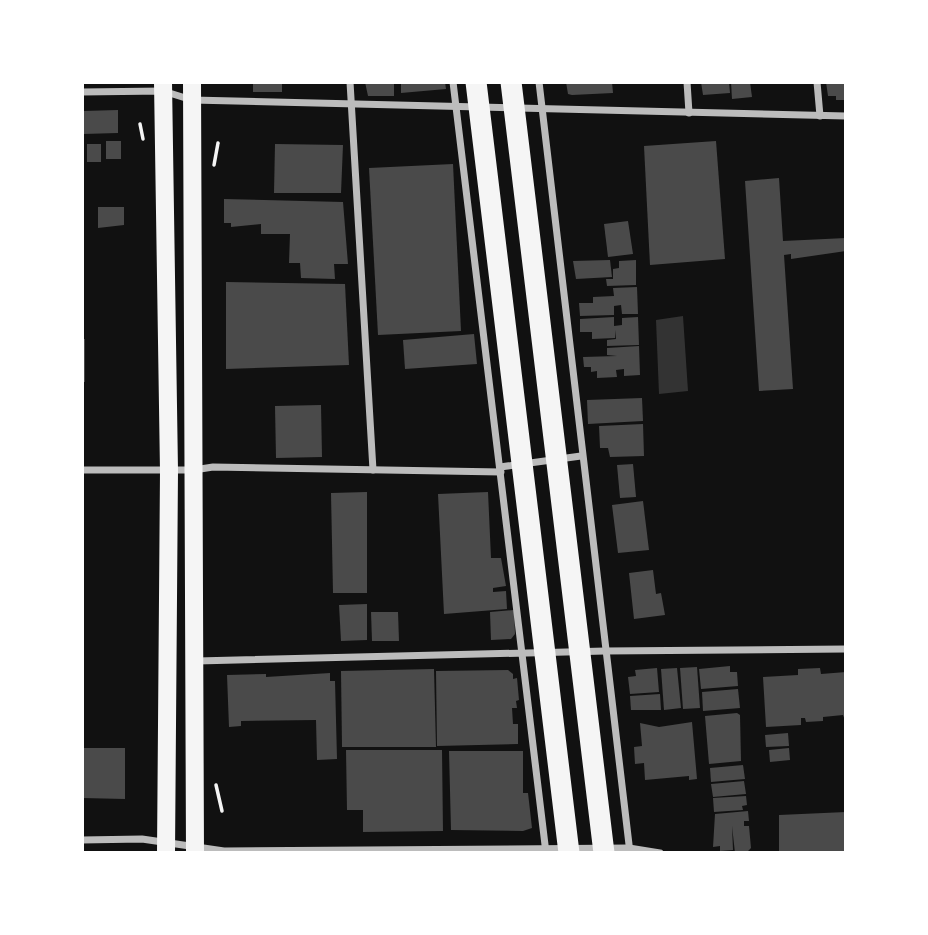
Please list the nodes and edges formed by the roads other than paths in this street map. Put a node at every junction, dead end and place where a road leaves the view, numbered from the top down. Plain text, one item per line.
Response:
1 (350, 82) edge
2 (453, 82) edge
3 (476, 82) edge
4 (511, 82) edge
5 (539, 82) edge
6 (687, 82) edge
7 (817, 82) edge
8 (163, 87) edge
9 (192, 91) edge
10 (82, 92) edge
11 (351, 104) junction
12 (455, 107) junction
13 (542, 109) junction
14 (689, 113) junction
15 (820, 116) junction
16 (846, 116) edge
17 (581, 456) junction
18 (500, 469) junction
19 (82, 470) edge
20 (194, 470) junction
21 (373, 470) junction
22 (169, 471) junction
23 (846, 649) edge
24 (605, 651) junction
25 (523, 653) junction
26 (197, 661) junction
27 (82, 840) edge
28 (166, 848) edge
29 (195, 850) edge
30 (630, 850) edge
31 (546, 851) edge
32 (395, 852) edge
33 (569, 853) edge
34 (604, 853) edge
35 (660, 853) edge

1 - 11 street
2 - 12 street
3 - 33 highway
4 - 34 highway
5 - 13 street
6 - 14 street
7 - 15 street
8 - 9 street
8 - 10 street
8 - 22 main road
9 - 11 street
9 - 20 main road
11 - 12 street
11 - 21 street
12 - 13 street
12 - 18 street
13 - 14 street
13 - 17 street
14 - 15 street
15 - 16 street
17 - 18 street
17 - 24 street
18 - 21 street
18 - 25 street
19 - 22 street
20 - 21 street
20 - 22 street
20 - 26 main road
22 - 28 main road
23 - 24 street
24 - 25 street
24 - 30 street
25 - 26 street
25 - 31 street
26 - 29 main road
27 - 28 street
28 - 29 street
29 - 32 street
30 - 31 street
30 - 35 street
31 - 32 street

